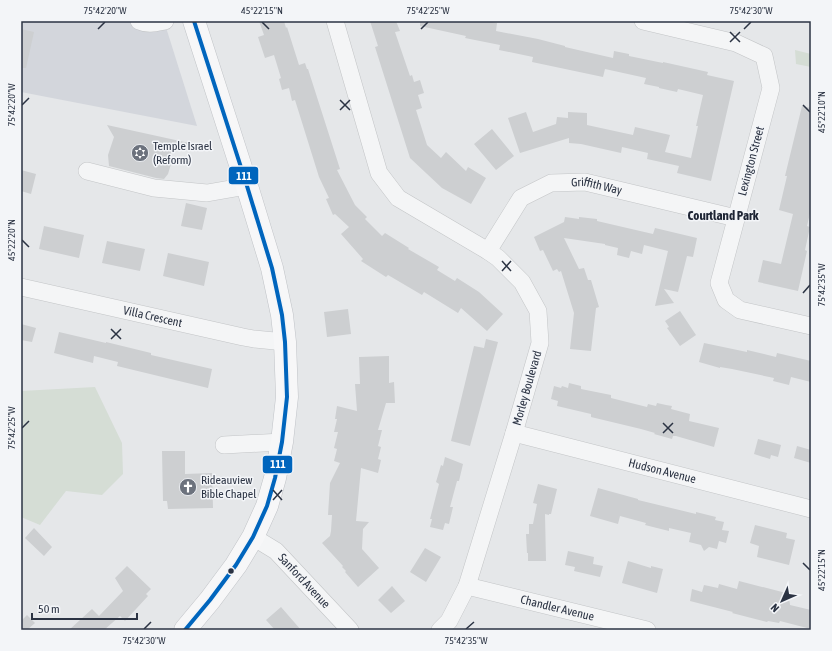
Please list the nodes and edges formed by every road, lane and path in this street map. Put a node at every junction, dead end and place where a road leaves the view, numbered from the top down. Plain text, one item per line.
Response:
1 (139, 21) edge
2 (165, 21) edge
3 (194, 21) edge
4 (335, 21) edge
5 (643, 21) edge
6 (86, 171) dead end
7 (247, 186) junction
8 (736, 218) junction
9 (488, 251) junction
10 (21, 287) edge
11 (811, 326) edge
12 (285, 342) junction
13 (514, 434) junction
14 (282, 442) junction
15 (224, 445) dead end
16 (811, 509) edge
17 (254, 537) junction
18 (467, 586) junction
19 (185, 630) edge
20 (350, 630) edge
21 (440, 630) edge
22 (647, 630) edge

1 - 2 street
3 - 7 main road
4 - 9 street, Morley Boulevard
5 - 8 street, Lexington Street
6 - 7 street
7 - 12 main road
8 - 9 street, Griffith Way
8 - 11 street, Lexington Street
9 - 13 street, Morley Boulevard
10 - 12 street, Villa Crescent
12 - 14 main road
13 - 16 street, Hudson Avenue
13 - 18 street, Morley Boulevard
14 - 15 street
14 - 17 main road
17 - 19 main road
17 - 20 street, Sanford Avenue
18 - 21 street, Morley Boulevard
18 - 22 street, Chandler Avenue

